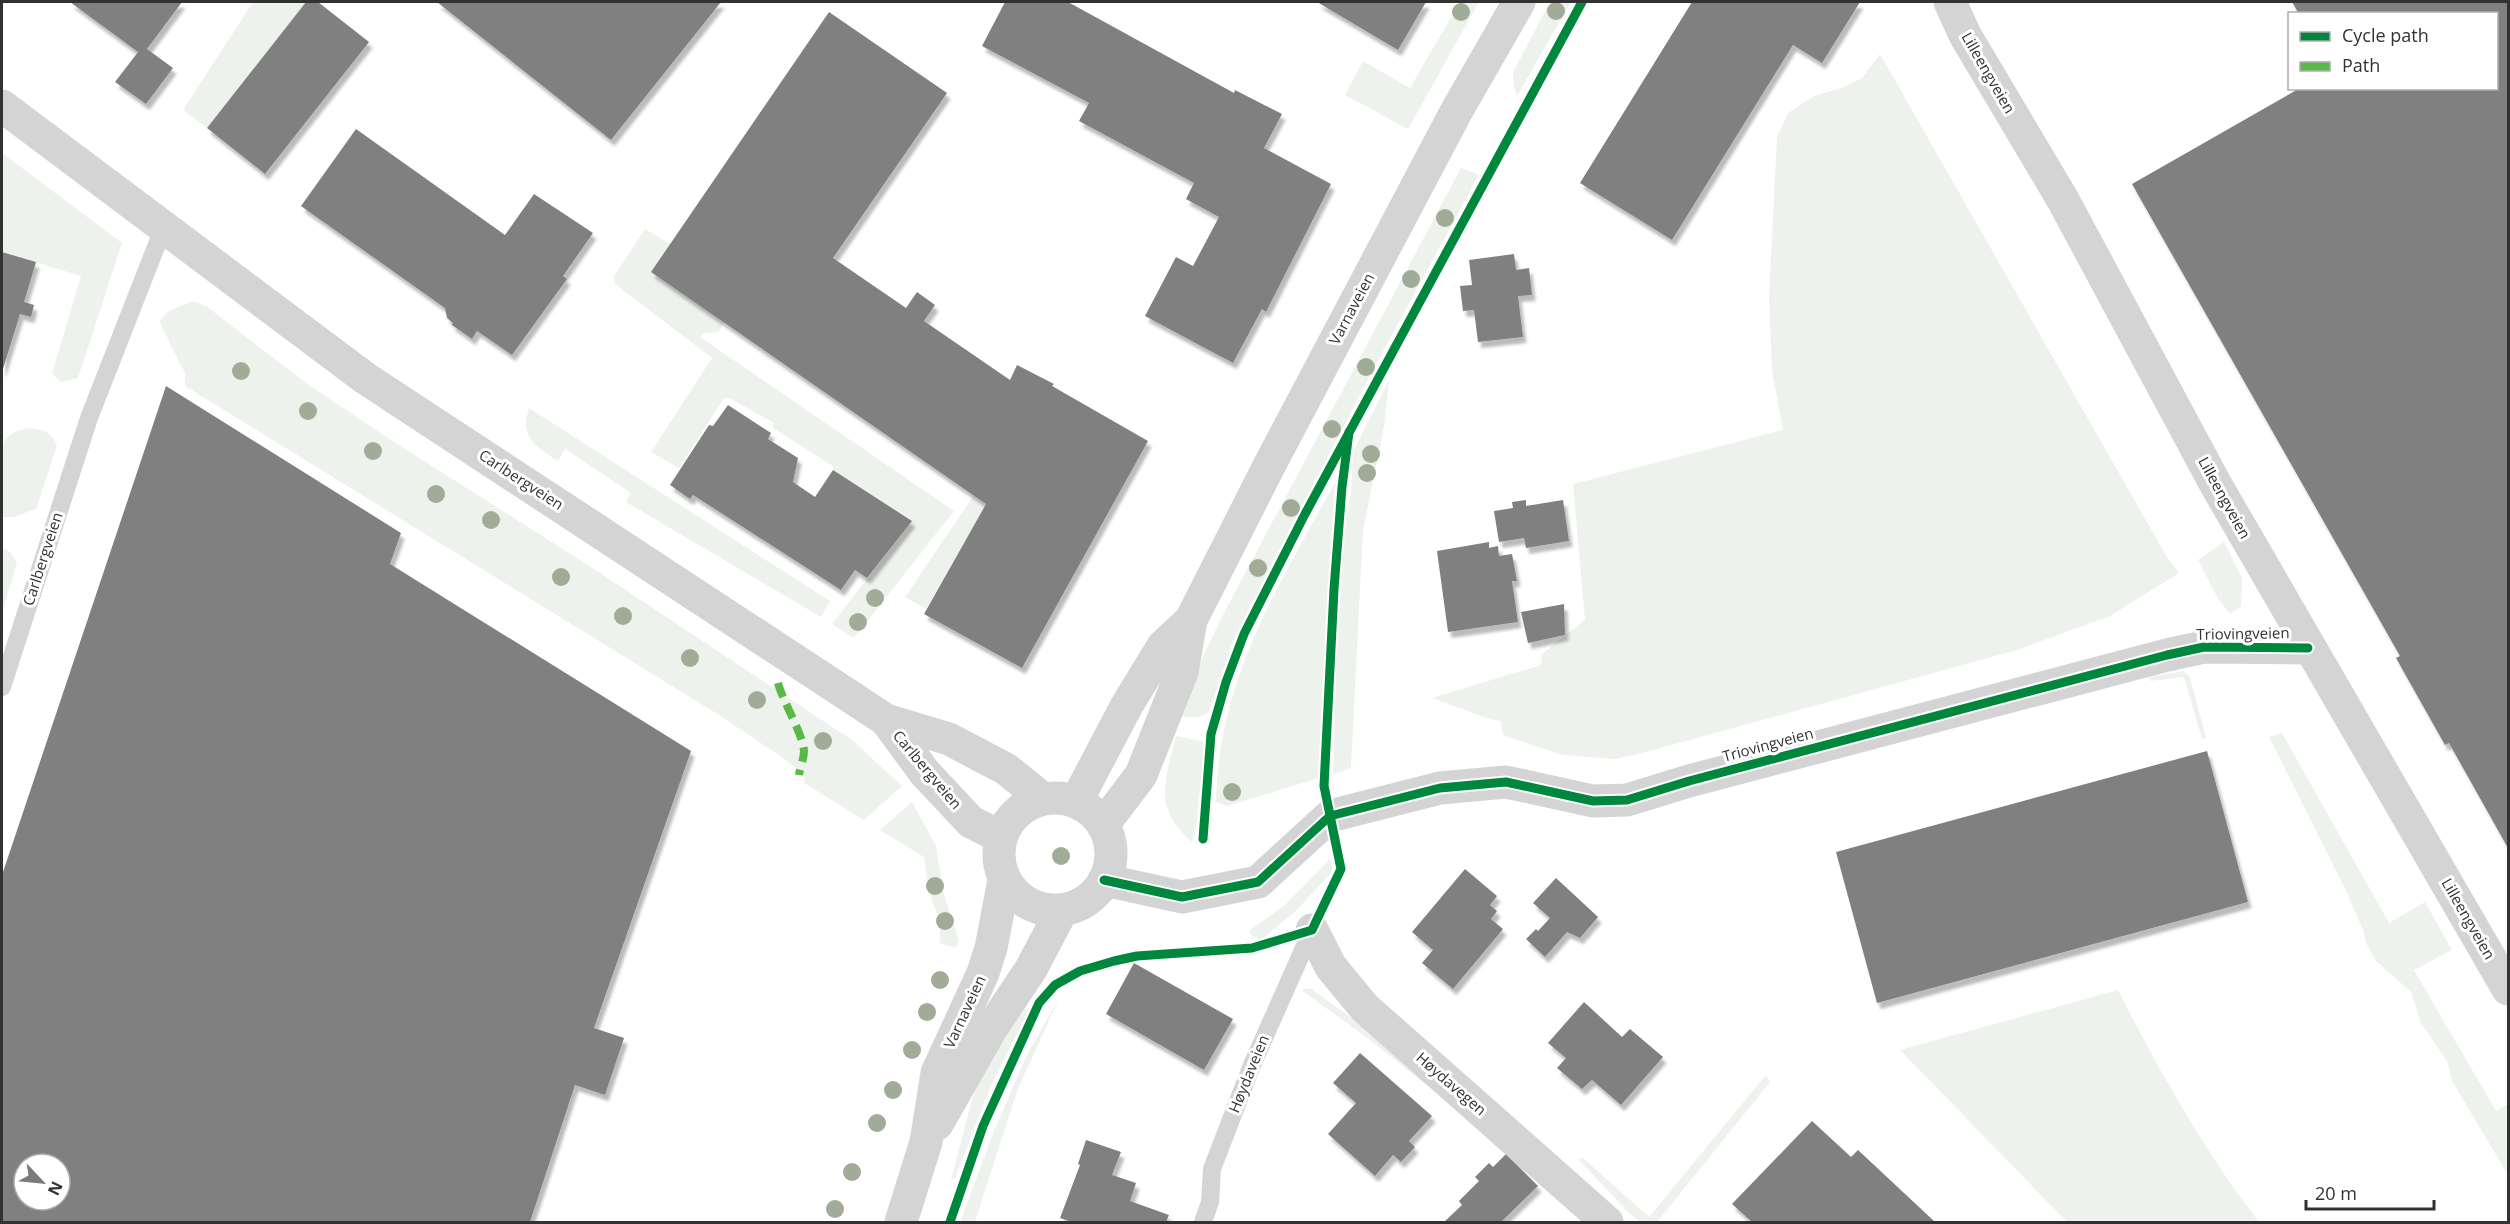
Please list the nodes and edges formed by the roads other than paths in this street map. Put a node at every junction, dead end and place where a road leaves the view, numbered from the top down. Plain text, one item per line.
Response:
1 (1519, 2) edge
2 (1950, 2) edge
3 (2, 106) edge
4 (163, 229) junction
5 (1191, 620) junction
6 (2308, 648) junction
7 (2, 687) edge
8 (886, 720) junction
9 (1043, 799) junction
10 (1076, 802) junction
11 (1103, 825) junction
12 (1001, 837) junction
13 (1004, 880) junction
14 (1104, 880) junction
15 (1062, 910) junction
16 (1312, 930) joint
17 (2508, 989) edge
18 (926, 1142) junction
19 (901, 1222) edge
20 (1203, 1222) edge
21 (1607, 1222) edge

1 - 5 street, Varnaveien
2 - 6 street, Lilleengveien
3 - 4 street, Carlbergveien
4 - 7 lane, Carlbergveien
4 - 8 street, Carlbergveien
5 - 10 street, Varnaveien
5 - 11 street, Varnaveien
6 - 14 street, Triovingveien
6 - 17 street, Lilleengveien
8 - 9 street, Carlbergveien
8 - 12 street, Carlbergveien
9 - 10 street
9 - 12 street
10 - 11 street
11 - 14 street
12 - 13 street
13 - 15 street
13 - 18 street, Varnaveien
14 - 15 street
15 - 18 street, Varnaveien
16 - 20 lane, Høydaveien
16 - 21 street, Høydavegen
18 - 19 street, Varnaveien

